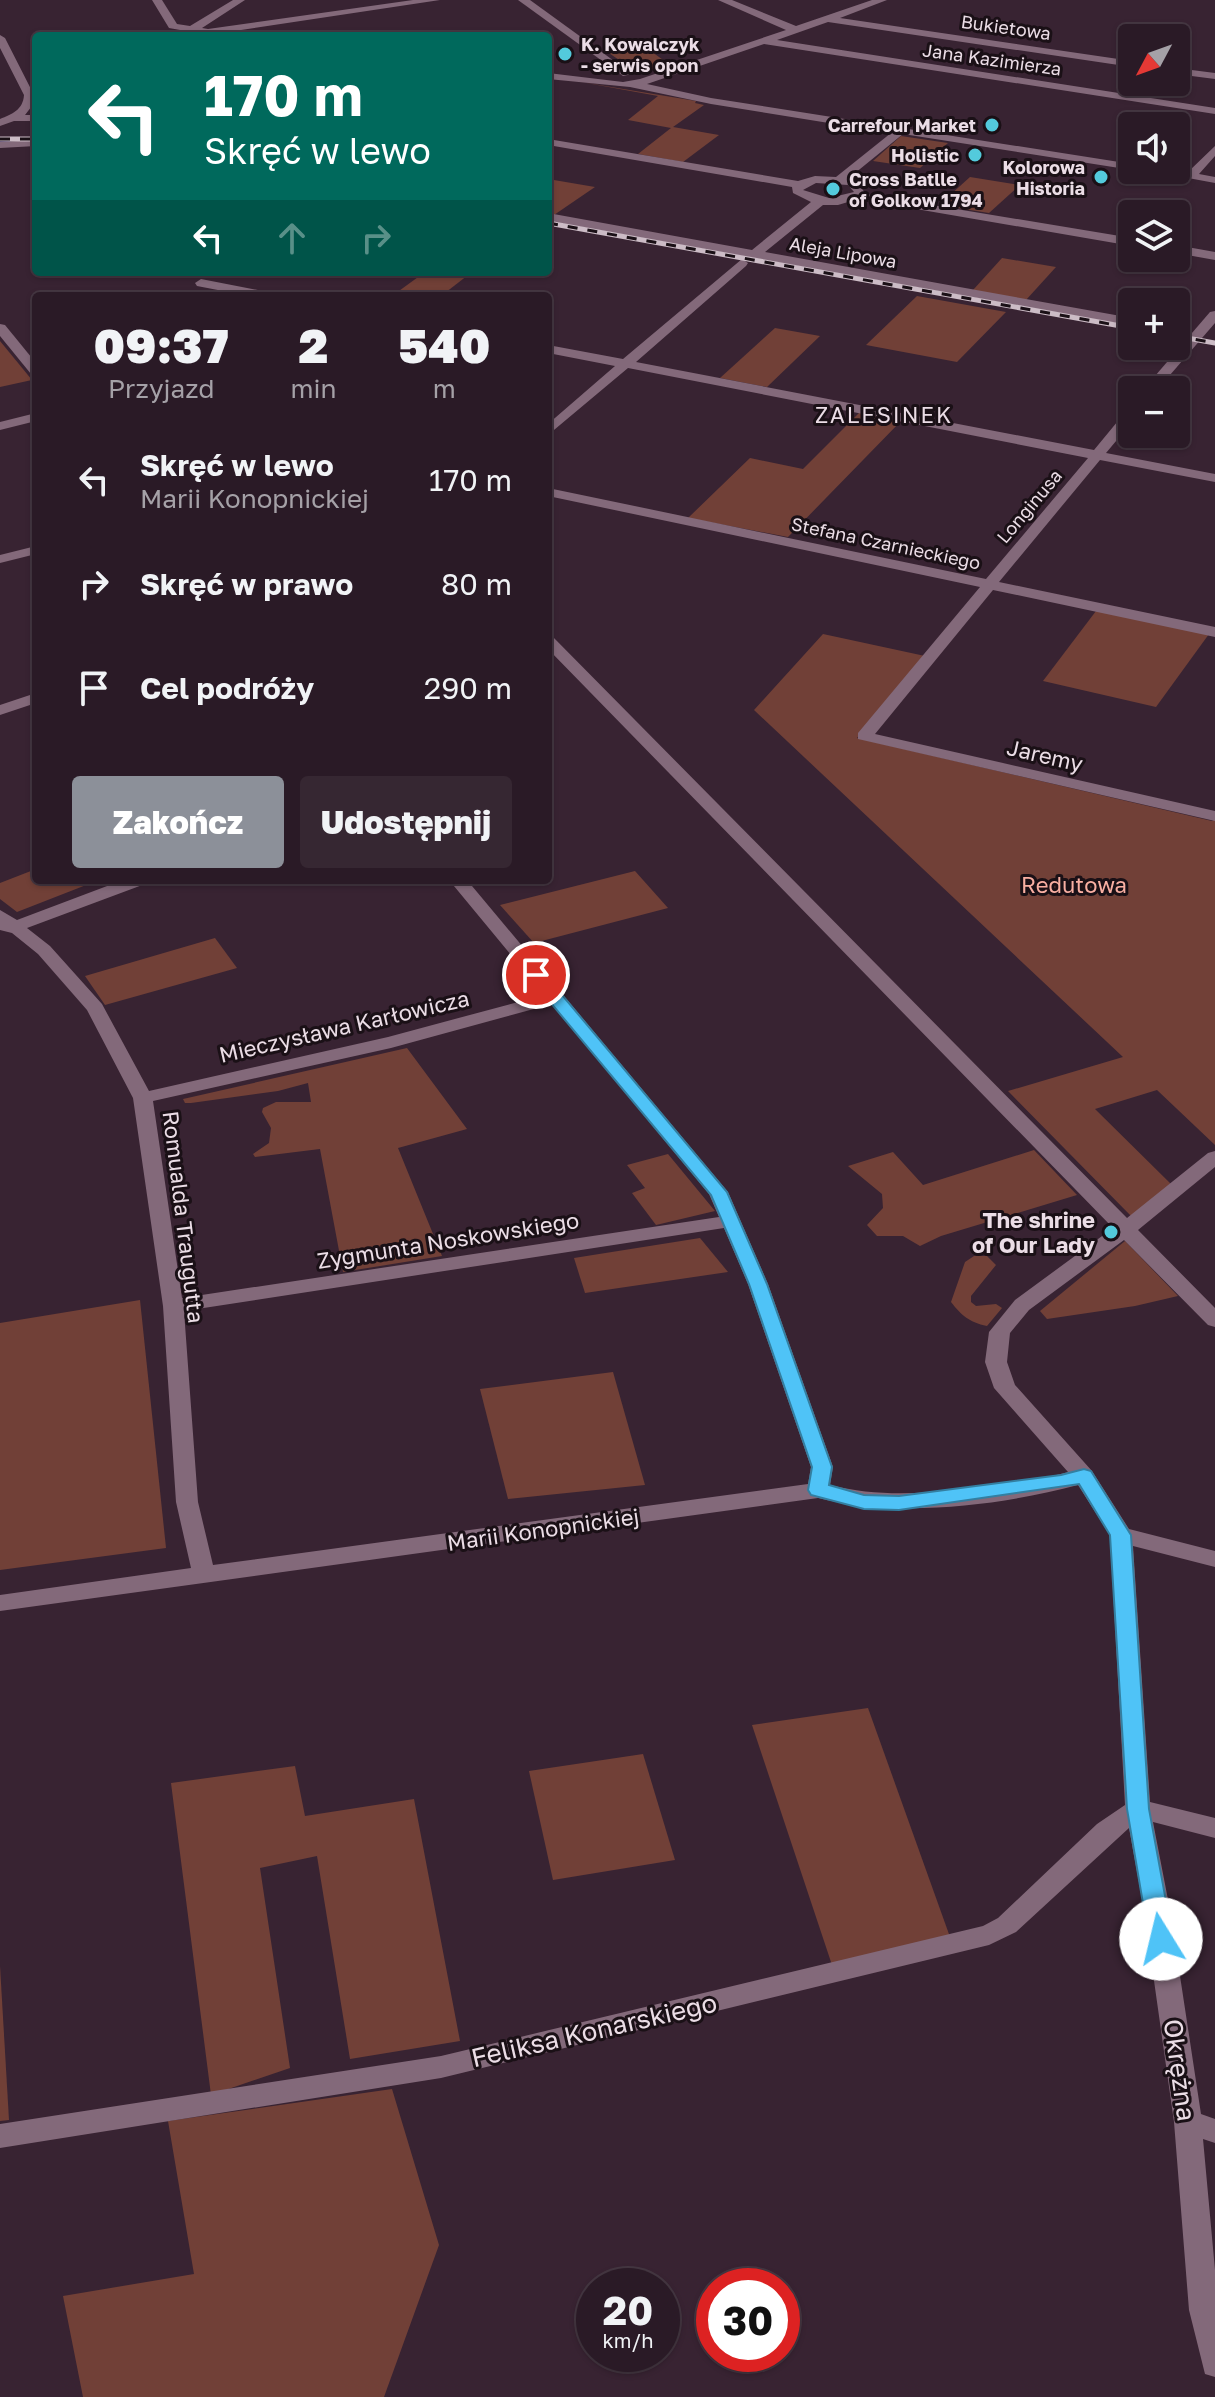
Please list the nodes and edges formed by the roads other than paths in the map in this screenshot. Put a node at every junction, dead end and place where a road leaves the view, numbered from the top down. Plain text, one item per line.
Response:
1 (157, 0) edge
2 (240, 0) edge
3 (435, 0) edge
4 (523, 0) edge
5 (723, 0) edge
6 (882, 0) edge
7 (827, 19) junction
8 (796, 30) junction
9 (186, 32) edge
10 (190, 32) edge
11 (214, 32) edge
12 (0, 38) edge
13 (763, 41) junction
14 (1118, 62) edge
15 (1190, 73) edge
16 (552, 76) edge
17 (1215, 76) edge
18 (637, 79) junction
19 (1215, 111) edge
20 (31, 118) edge
21 (2, 125) edge
22 (900, 131) junction
23 (32, 143) edge
24 (552, 143) edge
25 (0, 145) edge
26 (1215, 149) edge
27 (1118, 165) edge
28 (1191, 176) joint
29 (841, 179) junction
30 (1215, 180) edge
31 (799, 185) junction
32 (858, 196) junction
33 (820, 201) junction
34 (552, 218) edge
35 (552, 229) edge
36 (1118, 240) edge
37 (1190, 252) edge
38 (755, 254) junction
39 (1215, 256) edge
40 (742, 263) junction
41 (194, 276) edge
42 (212, 276) edge
43 (201, 283) junction
44 (210, 292) edge
45 (247, 292) edge
46 (1215, 315) edge
47 (1118, 319) edge
48 (0, 328) edge
49 (1118, 330) edge
50 (1196, 338) edge
51 (552, 350) edge
52 (625, 364) junction
53 (32, 366) edge
54 (1162, 376) edge
55 (32, 418) edge
56 (0, 426) edge
57 (552, 428) edge
58 (1118, 430) edge
59 (1097, 455) junction
60 (1215, 478) edge
61 (552, 493) edge
62 (32, 551) edge
63 (0, 559) edge
64 (990, 585) junction
65 (1215, 632) edge
66 (552, 644) edge
67 (32, 699) edge
68 (0, 710) edge
69 (864, 736) joint
70 (1215, 816) edge
71 (127, 884) edge
72 (461, 884) edge
73 (5, 924) edge
74 (555, 998) junction
75 (143, 1098) junction
76 (1215, 1157) edge
77 (731, 1221) junction
78 (1124, 1228) junction
79 (173, 1306) junction
80 (1215, 1320) edge
81 (1084, 1476) junction
82 (818, 1490) junction
83 (1121, 1535) junction
84 (1215, 1559) edge
85 (204, 1577) junction
86 (0, 1603) edge
87 (1138, 1809) junction
88 (1215, 1828) edge
89 (1188, 2122) junction
90 (1215, 2131) edge
91 (0, 2136) edge
92 (1215, 2364) edge

1 - 9 street
2 - 10 street
3 - 11 street
4 - 18 street
5 - 8 street
6 - 7 street
7 - 8 street
7 - 14 street, Bukietowa
8 - 13 street
12 - 20 street
13 - 18 street
13 - 19 street, Jana Kazimierza
15 - 17 street
16 - 18 street
18 - 22 street
20 - 21 street
22 - 27 street
22 - 29 street
23 - 25 street
24 - 31 street
26 - 28 street
28 - 30 street
29 - 31 street
29 - 32 street
31 - 33 street
32 - 33 street
32 - 36 street
33 - 38 street
34 - 38 street, Aleja Lipowa
35 - 40 street, Aleja Lipowa
37 - 39 street
38 - 47 street, Aleja Lipowa
40 - 49 street, Aleja Lipowa
40 - 52 street
41 - 43 street
42 - 43 street
43 - 44 street
43 - 45 street
46 - 50 street
48 - 53 street
50 - 54 street
51 - 52 street
52 - 57 street
52 - 59 street
55 - 56 street
58 - 59 street, Longinusa
59 - 60 street
59 - 64 street, Longinusa
61 - 64 street, Stefana Czarnieckiego
62 - 63 street
64 - 65 street, Stefana Czarnieckiego
64 - 69 street, Longinusa
66 - 78 street
67 - 68 street
69 - 70 street, Jaremy
71 - 73 street
72 - 74 street
73 - 75 street, Romualda Traugutta
74 - 75 street, Mieczysława Karłowicza
74 - 77 street
75 - 79 street, Romualda Traugutta
76 - 78 street, Okrężna
77 - 79 street, Zygmunta Noskowskiego
77 - 82 street
78 - 80 street
78 - 81 street, Okrężna
79 - 85 street, Romualda Traugutta
81 - 82 street, Marii Konopnickiej
81 - 83 street, Okrężna
82 - 85 street, Marii Konopnickiej
83 - 84 street
83 - 87 street, Okrężna
85 - 86 street, Marii Konopnickiej
87 - 88 street
87 - 89 street, Okrężna
87 - 91 street, Feliksa Konarskiego
89 - 90 street
89 - 92 street, Okrężna

